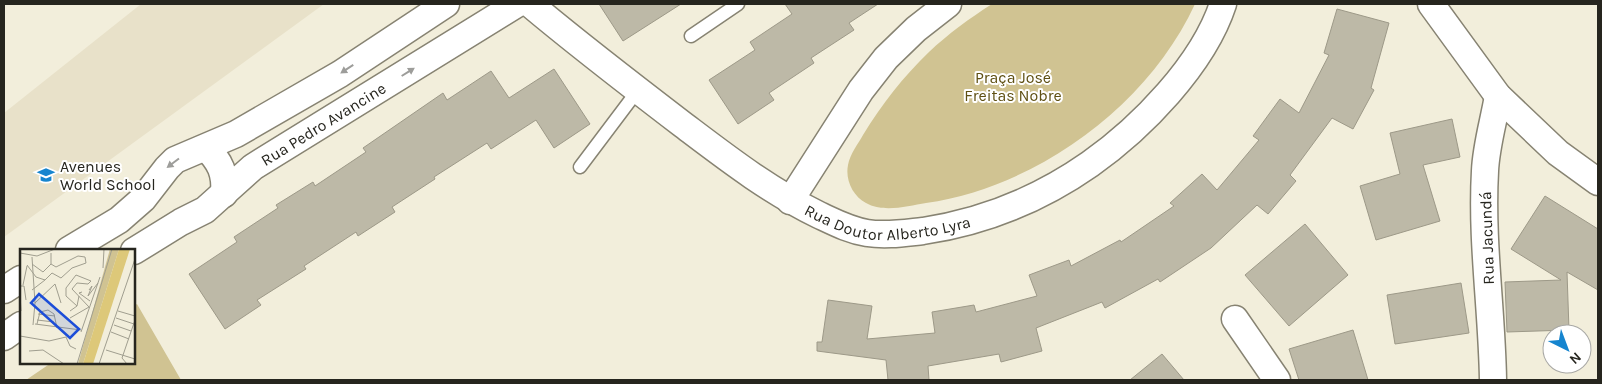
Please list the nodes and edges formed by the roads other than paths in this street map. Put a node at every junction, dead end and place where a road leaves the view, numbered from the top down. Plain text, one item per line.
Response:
1 (446, 4) edge
2 (517, 4) edge
3 (530, 4) edge
4 (738, 4) edge
5 (948, 4) edge
6 (1223, 4) edge
7 (1430, 4) edge
8 (691, 36) dead end
9 (638, 90) junction
10 (1498, 96) junction
11 (206, 148) junction
12 (580, 167) dead end
13 (1598, 182) edge
14 (152, 188) junction
15 (224, 194) junction
16 (790, 201) junction
17 (181, 222) junction
18 (71, 249) edge
19 (135, 250) edge
20 (20, 280) edge
21 (4, 290) edge
22 (1235, 319) dead end
23 (20, 326) edge
24 (4, 337) edge
25 (1277, 380) edge
26 (1493, 380) edge

1 -> 11 street, Rua Pedro Avancine
15 -> 2 street, Rua Pedro Avancine
3 - 9 street, Rua Doutor Alberto Lyra
4 - 8 lane
5 - 16 street
6 - 16 street, Rua Doutor Alberto Lyra
7 - 10 street
9 - 12 lane
9 - 16 street, Rua Doutor Alberto Lyra
10 - 13 street
10 - 26 street, Rua Jacundá
11 -> 14 street, Rua Pedro Avancine
11 - 15 street
14 - 17 street
14 - 18 street, Rua Pedro Avancine
15 - 17 street, Rua Pedro Avancine
17 - 19 street, Rua Pedro Avancine
20 - 21 street
22 - 25 street
23 - 24 street

